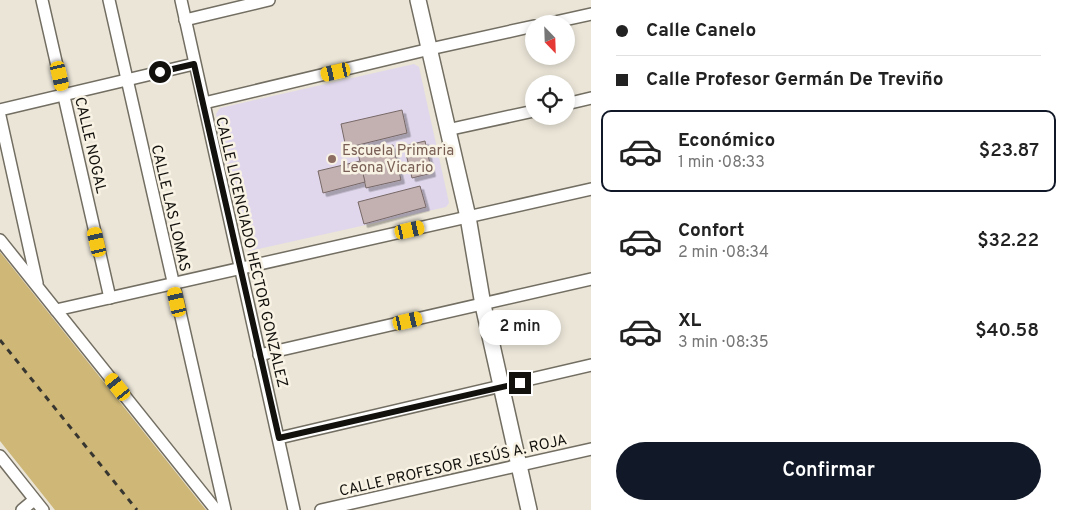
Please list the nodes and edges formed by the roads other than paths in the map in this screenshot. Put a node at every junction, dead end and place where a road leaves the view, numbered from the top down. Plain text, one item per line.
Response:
1 (42, 0) edge
2 (109, 0) edge
3 (180, 0) edge
4 (269, 0) edge
5 (418, 0) edge
6 (591, 14) edge
7 (575, 18) edge
8 (185, 20) junction
9 (525, 28) edge
10 (430, 49) junction
11 (194, 64) junction
12 (127, 80) junction
13 (64, 95) junction
14 (591, 98) edge
15 (575, 102) edge
16 (204, 104) junction
17 (0, 110) edge
18 (525, 113) edge
19 (0, 116) edge
20 (447, 130) junction
21 (591, 189) edge
22 (468, 217) junction
23 (0, 240) edge
24 (239, 268) junction
25 (591, 279) edge
26 (173, 283) junction
27 (38, 287) junction
28 (110, 298) junction
29 (483, 304) junction
30 (56, 310) junction
31 (259, 355) junction
32 (591, 365) edge
33 (502, 387) junction
34 (279, 438) junction
35 (591, 449) edge
36 (0, 456) edge
37 (520, 466) junction
38 (34, 500) junction
39 (22, 510) edge
40 (43, 510) edge
41 (216, 510) edge
42 (224, 510) edge
43 (294, 510) edge
44 (321, 510) edge
45 (529, 510) edge

1 - 13 street, CALLE NOGAL
2 - 12 street, CALLE LAS LOMAS
3 - 8 street, CALLE LICENCIADO HECTOR GONZALEZ
4 - 8 street
5 - 10 street
6 - 7 street
8 - 11 street, CALLE LICENCIADO HECTOR GONZALEZ
9 - 10 street
10 - 16 street
10 - 20 street
11 - 12 street
11 - 16 street, CALLE LICENCIADO HECTOR GONZALEZ
12 - 13 street
12 - 26 street, CALLE LAS LOMAS
13 - 17 street
13 - 28 street, CALLE NOGAL
14 - 15 street
16 - 24 street, CALLE LICENCIADO HECTOR GONZALEZ
18 - 20 street
19 - 27 street
20 - 22 street
21 - 22 street
22 - 24 street
22 - 29 street
23 - 27 street
24 - 26 street
24 - 31 street, CALLE LICENCIADO HECTOR GONZALEZ
25 - 29 street
26 - 28 street
26 - 42 street, CALLE LAS LOMAS
27 - 30 street
28 - 30 street
29 - 31 street
29 - 33 street
30 - 41 street
31 - 34 street, CALLE LICENCIADO HECTOR GONZALEZ
32 - 33 street
33 - 34 street
33 - 37 street
34 - 43 street, CALLE LICENCIADO HECTOR GONZALEZ
35 - 37 street, CALLE PROFESOR JESÚS A. ROJA
36 - 38 street
37 - 44 street, CALLE PROFESOR JESÚS A. ROJA
37 - 45 street
38 - 39 street
38 - 40 street

